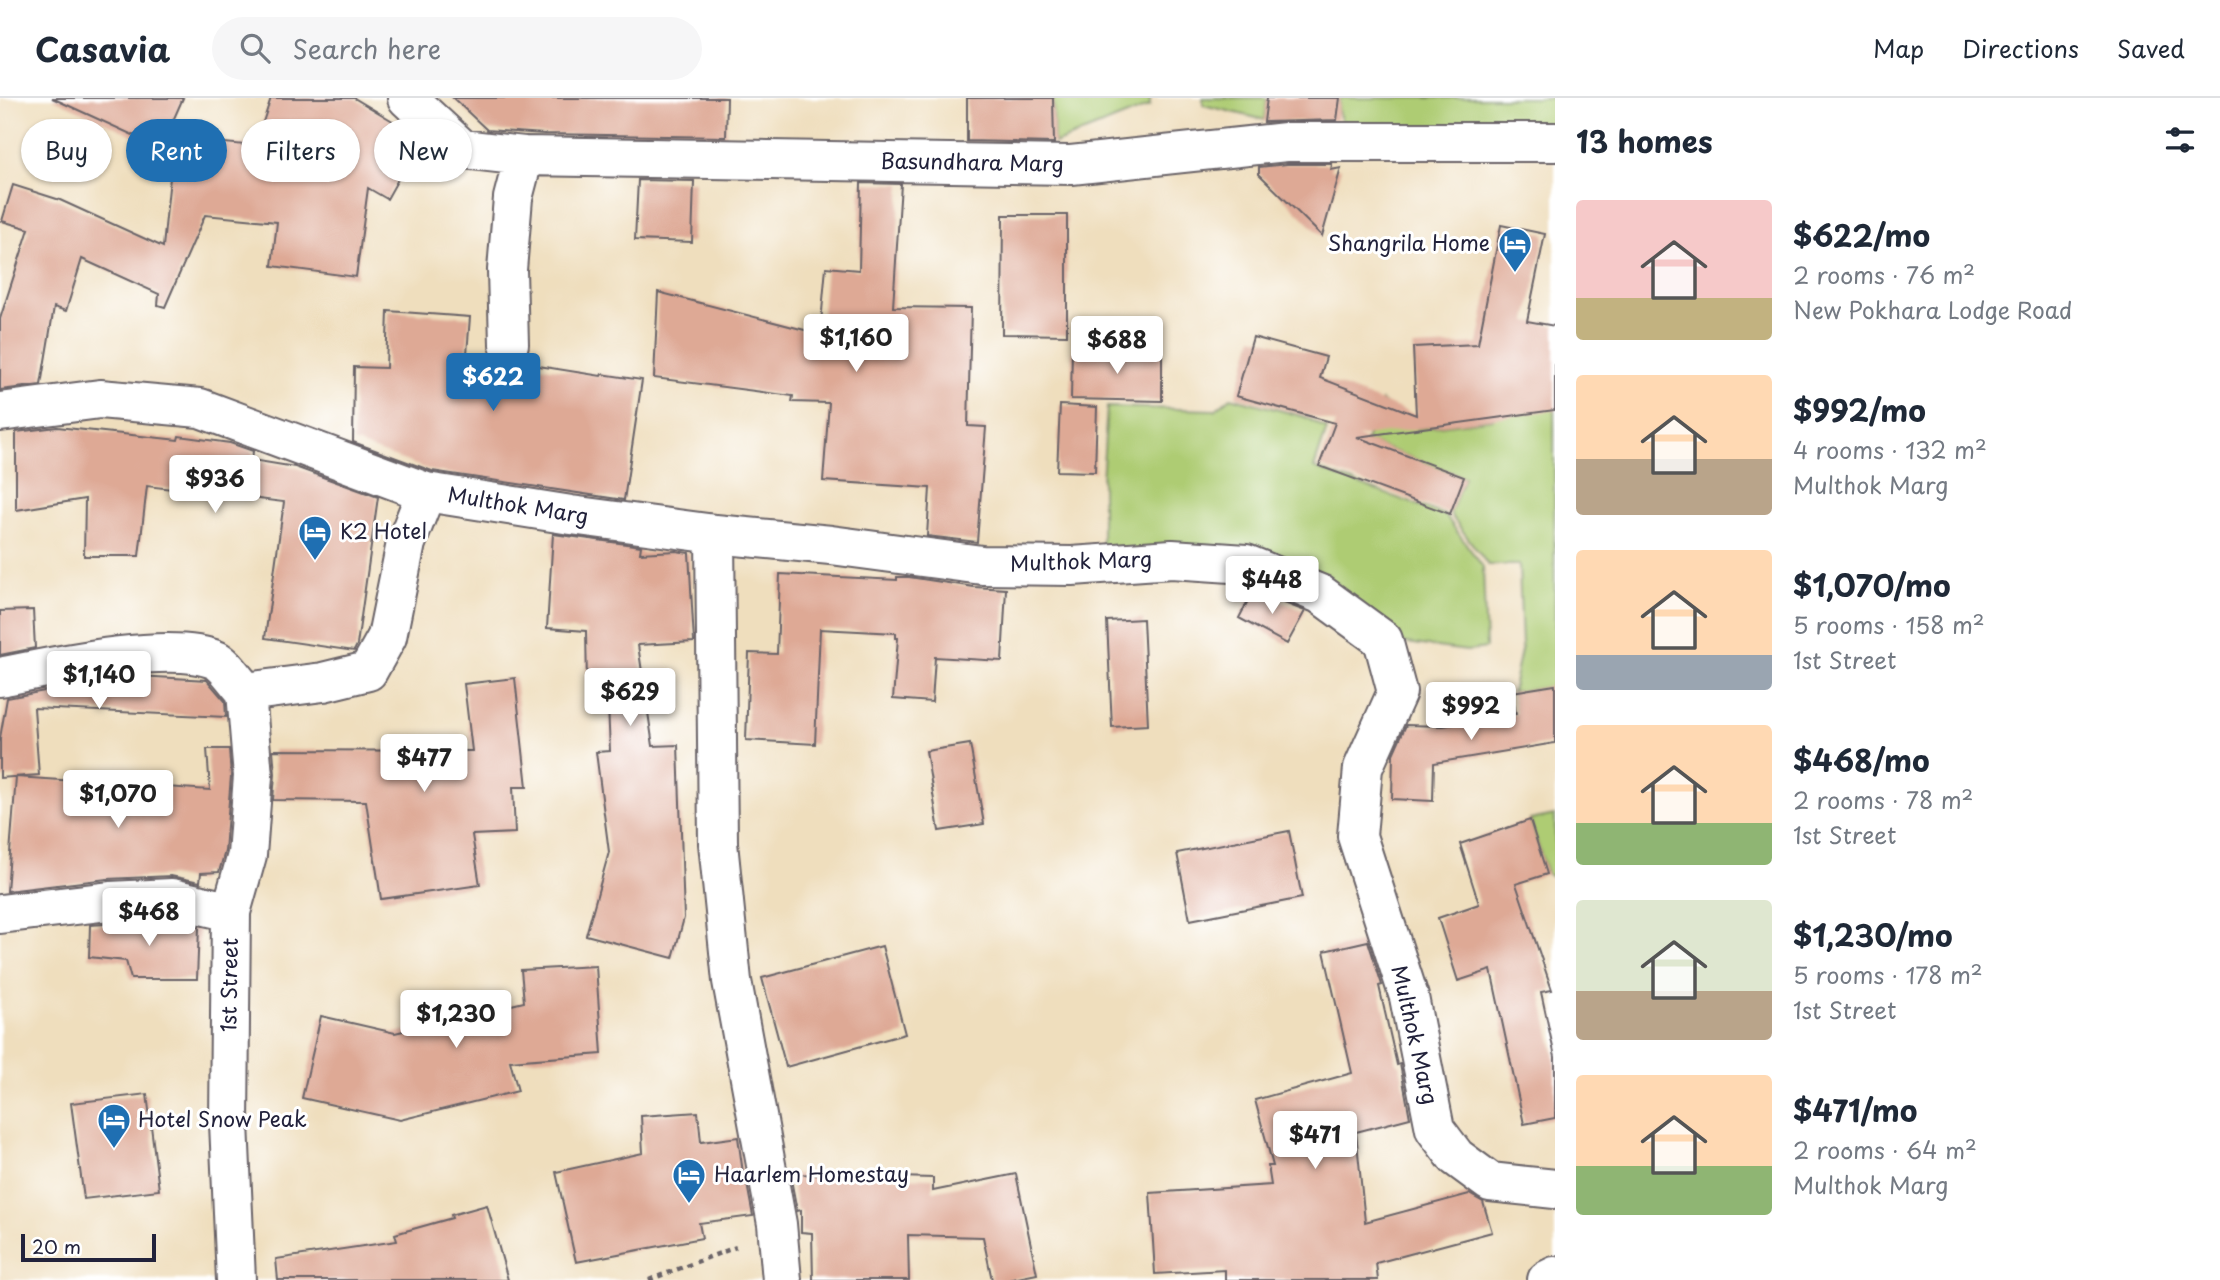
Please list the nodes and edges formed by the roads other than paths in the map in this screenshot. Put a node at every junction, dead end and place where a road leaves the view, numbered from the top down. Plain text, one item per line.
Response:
1 (407, 98) edge
2 (1555, 142) edge
3 (524, 156) junction
4 (509, 344) dead end
5 (0, 412) edge
6 (426, 492) junction
7 (715, 534) junction
8 (0, 677) edge
9 (246, 692) junction
10 (231, 912) junction
11 (0, 914) edge
12 (1555, 1189) edge
13 (1555, 1276) edge
14 (236, 1280) edge
15 (782, 1280) edge
16 (1547, 1280) edge

1 - 3 street, Basundhara Marg
2 - 3 street, Basundhara Marg
3 - 4 street
5 - 6 street
6 - 7 street, Multhok Marg
6 - 9 street, Multhok Marg
7 - 12 street, Multhok Marg
7 - 15 street
8 - 9 street
9 - 10 street, 1st Street
10 - 11 street
10 - 14 street, 1st Street
13 - 16 street

